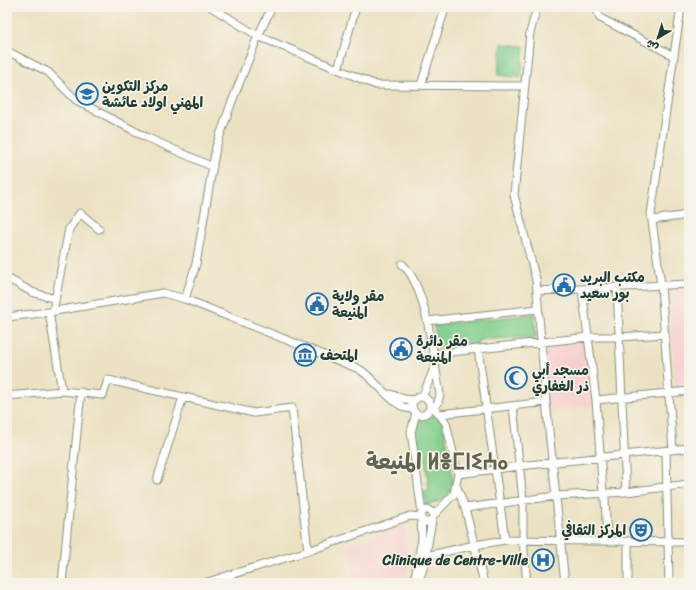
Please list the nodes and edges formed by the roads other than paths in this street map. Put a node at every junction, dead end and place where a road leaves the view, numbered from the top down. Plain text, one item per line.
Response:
1 (211, 7) edge
2 (272, 7) edge
3 (356, 7) edge
4 (537, 7) edge
5 (596, 7) edge
6 (681, 7) edge
7 (444, 9) dead end
8 (258, 36) junction
9 (7, 51) edge
10 (674, 56) junction
11 (338, 69) junction
12 (421, 85) junction
13 (525, 86) junction
14 (213, 167) junction
15 (689, 215) edge
16 (652, 220) junction
17 (99, 229) dead end
18 (402, 264) dead end
19 (7, 278) edge
20 (689, 284) edge
21 (661, 285) junction
22 (616, 287) junction
23 (582, 289) junction
24 (537, 291) junction
25 (55, 299) junction
26 (185, 299) junction
27 (538, 309) junction
28 (51, 311) junction
29 (7, 317) edge
30 (427, 320) junction
31 (665, 334) junction
32 (590, 336) junction
33 (619, 337) junction
34 (542, 341) junction
35 (478, 349) junction
36 (433, 354) junction
37 (434, 367) junction
38 (62, 391) junction
39 (384, 391) junction
40 (689, 391) edge
41 (81, 392) junction
42 (670, 394) junction
43 (7, 396) edge
44 (183, 397) junction
45 (621, 397) junction
46 (418, 398) junction
47 (596, 400) junction
48 (546, 402) junction
49 (513, 406) junction
50 (431, 407) junction
51 (486, 409) junction
52 (415, 411) junction
53 (440, 414) junction
54 (689, 448) edge
55 (669, 451) junction
56 (624, 456) junction
57 (600, 457) junction
58 (553, 463) junction
59 (519, 466) junction
60 (495, 469) junction
61 (458, 474) junction
62 (157, 480) dead end
63 (689, 484) edge
64 (457, 487) junction
65 (667, 487) junction
66 (626, 492) junction
67 (603, 493) junction
68 (556, 496) junction
69 (523, 500) junction
70 (499, 503) junction
71 (465, 508) junction
72 (421, 516) junction
73 (433, 518) junction
74 (505, 540) junction
75 (523, 540) junction
76 (561, 540) junction
77 (607, 541) junction
78 (628, 541) junction
79 (669, 541) junction
80 (689, 542) edge
81 (475, 545) junction
82 (308, 551) junction
83 (423, 556) junction
84 (62, 583) edge
85 (204, 583) edge
86 (414, 583) edge
87 (418, 583) edge
88 (484, 583) edge
89 (526, 583) edge
90 (565, 583) edge
91 (628, 583) edge
92 (669, 583) edge

1 - 8 street
2 - 8 street
3 - 11 street
4 - 13 street
5 - 10 street
6 - 10 street
7 - 12 street
8 - 11 street
8 - 14 street
9 - 14 street
10 - 16 street
11 - 12 street
12 - 13 street
13 - 24 street
14 - 26 street
15 - 16 street
16 - 21 street
17 - 25 street
18 - 30 street
19 - 25 street
20 - 21 street
21 - 22 street
21 - 31 street
22 - 23 street
22 - 33 street
23 - 24 street
23 - 32 street
24 - 27 street
25 - 28 street
26 - 28 street
26 - 39 street
27 - 30 street
27 - 34 street
28 - 29 street
28 - 38 street
30 - 36 street
31 - 33 street
31 - 42 street
32 - 33 street
32 - 34 street
32 - 47 street
33 - 45 street
34 - 35 street
34 - 48 street
35 - 36 street
35 - 51 street
36 - 37 street
37 - 46 street
37 - 50 street
38 - 41 street
38 - 43 street
39 - 46 street
39 - 52 street
40 - 42 street
41 - 44 street
41 - 84 street
42 - 45 street
42 - 55 street
44 - 62 street
44 - 82 street
45 - 47 street
45 - 56 street
46 - 50 street
46 - 52 street
47 - 57 street
48 - 49 street
48 - 58 street
49 - 51 street
49 - 59 street
50 - 52 street
50 - 53 street
51 - 53 street
51 - 60 street
52 - 72 street
53 - 61 street
54 - 55 street
55 - 56 street
55 - 65 street
56 - 57 street
56 - 66 street
57 - 58 street
57 - 67 street
58 - 59 street
58 - 68 street
59 - 60 street
59 - 69 street
60 - 61 street
60 - 70 street
61 - 64 street
63 - 65 street
64 - 71 street
64 - 73 street
65 - 66 street
65 - 79 street
66 - 67 street
67 - 68 street
67 - 77 street
68 - 69 street
68 - 76 street
69 - 70 street
69 - 75 street
70 - 71 street
70 - 74 street
71 - 81 street
72 - 73 street
72 - 73 street
72 - 82 street
72 - 83 street
73 - 83 street
74 - 75 street
74 - 81 street
75 - 76 street
75 - 89 street
76 - 77 street
76 - 90 street
77 - 78 street
78 - 79 street
78 - 91 street
79 - 80 street
79 - 92 street
81 - 83 street
81 - 88 street
82 - 85 street
83 - 86 street
83 - 87 street

